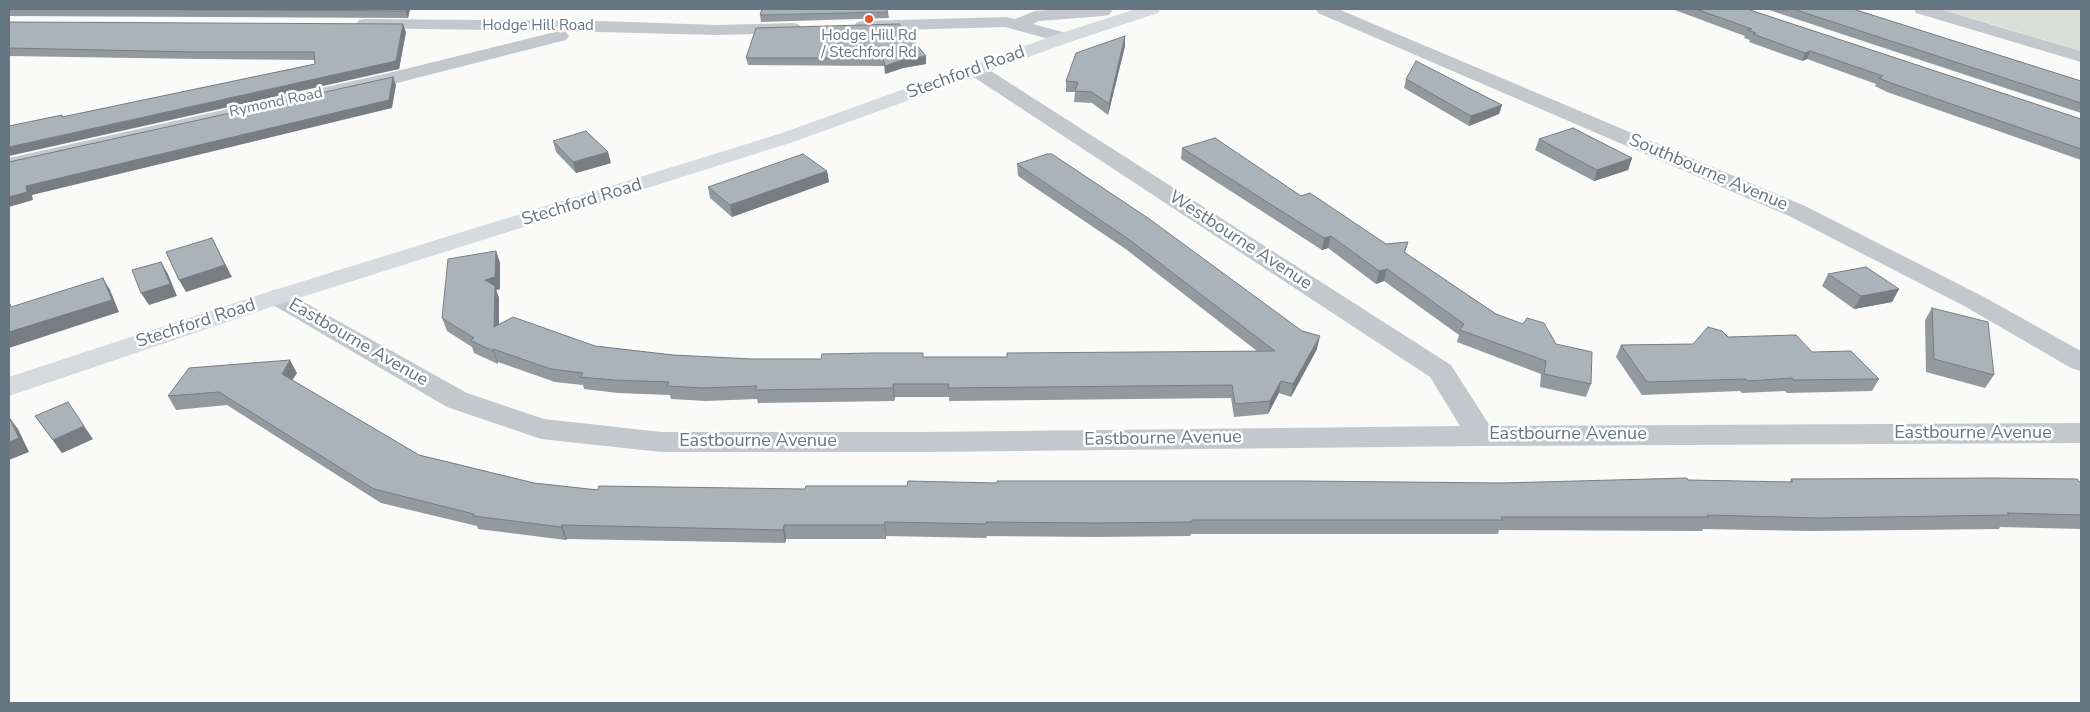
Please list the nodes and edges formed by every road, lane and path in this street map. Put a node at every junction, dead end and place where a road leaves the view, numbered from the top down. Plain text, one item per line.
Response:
1 (1152, 9) edge
2 (1324, 9) edge
3 (1922, 9) edge
4 (1103, 11) dead end
5 (726, 14) dead end
6 (345, 24) edge
7 (1017, 25) junction
8 (503, 26) junction
9 (600, 26) junction
10 (846, 26) edge
11 (806, 28) edge
12 (717, 30) junction
13 (1064, 38) junction
14 (483, 55) junction
15 (2081, 57) edge
16 (976, 70) junction
17 (9, 164) edge
18 (277, 297) junction
19 (2081, 362) edge
20 (9, 387) edge
21 (2081, 433) edge
22 (1482, 436) junction

1 - 13 main road, Stechford Road
2 - 19 street, Southbourne Avenue
3 - 15 street
4 - 7 street
5 - 12 street
6 - 8 street, Hodge Hill Road
7 - 10 street
7 - 13 street
8 - 9 street, Hodge Hill Road
8 - 14 street
9 - 12 street, Hodge Hill Road
9 - 14 street, Rymond Road
11 - 12 street, Hodge Hill Road
13 - 16 main road, Stechford Road
14 - 17 street, Rymond Road
16 - 18 main road, Stechford Road
16 - 22 street, Westbourne Avenue
18 - 20 main road, Stechford Road
18 - 22 street, Eastbourne Avenue
21 - 22 street, Eastbourne Avenue

